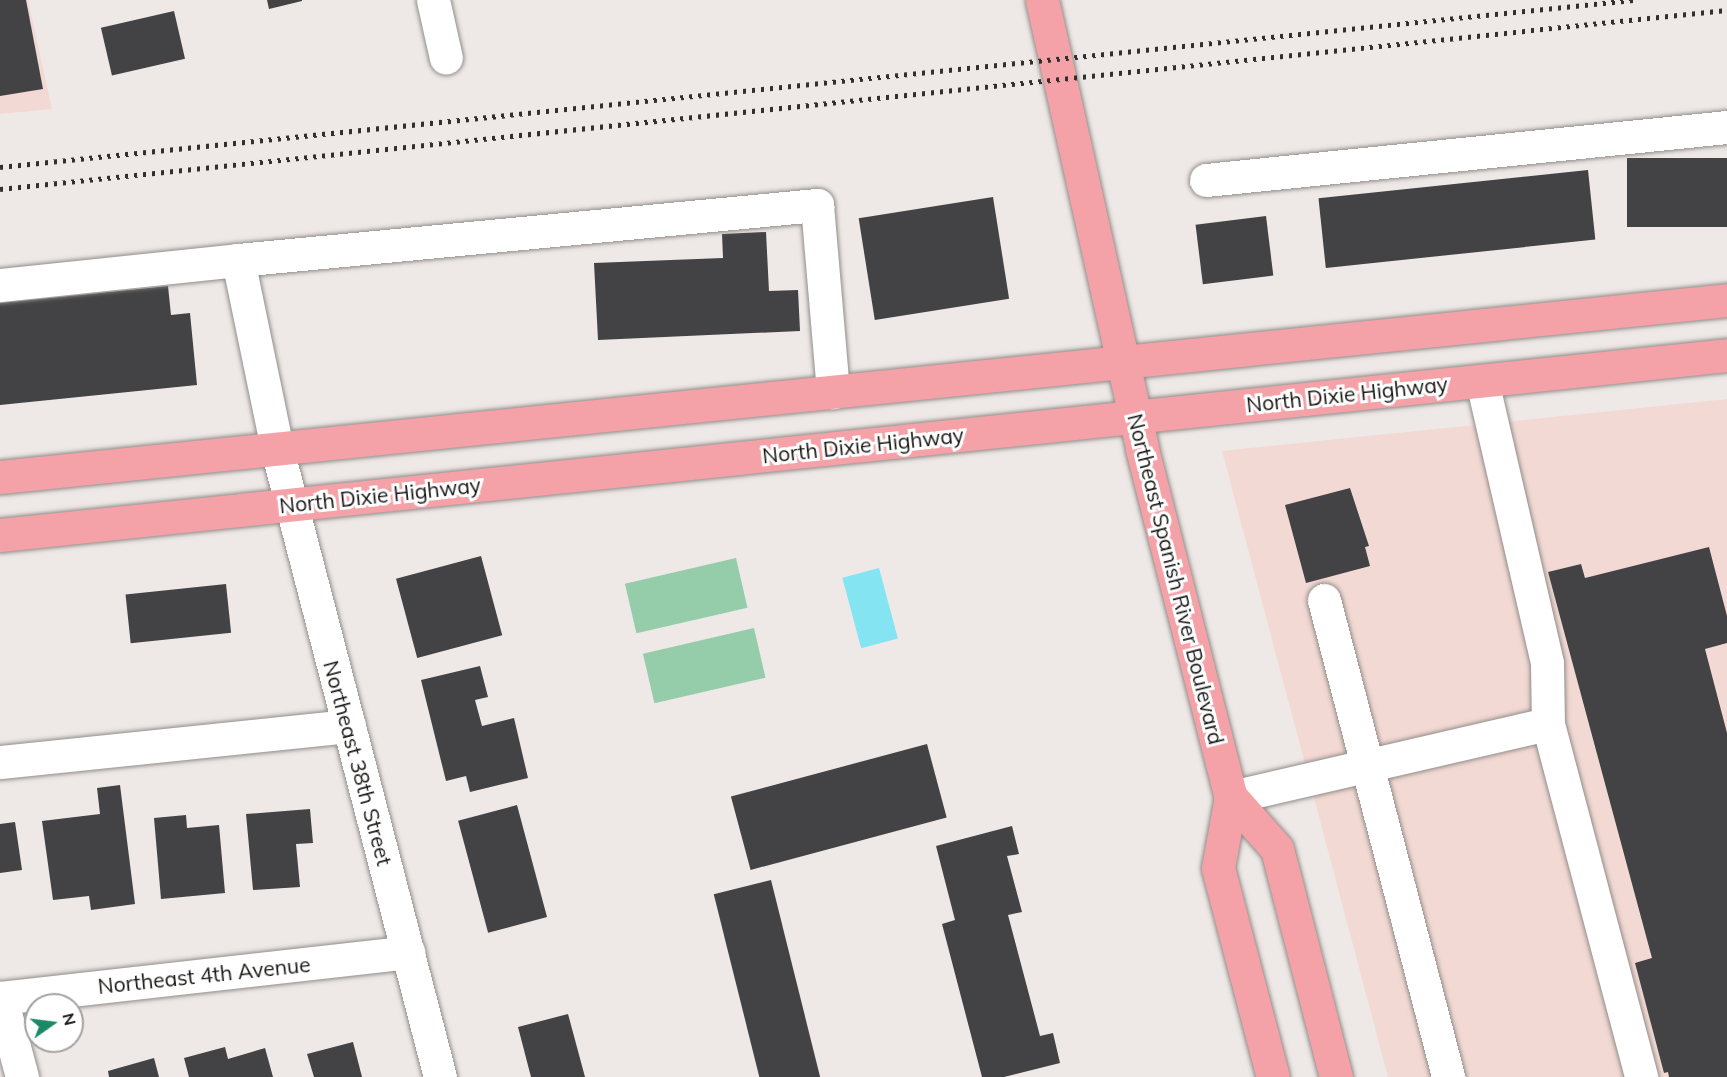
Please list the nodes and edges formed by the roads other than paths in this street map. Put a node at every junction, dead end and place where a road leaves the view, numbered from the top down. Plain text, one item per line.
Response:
1 (433, 0) edge
2 (1042, 0) edge
3 (446, 58) dead end
4 (1727, 127) edge
5 (1206, 180) dead end
6 (238, 260) junction
7 (0, 285) edge
8 (1727, 300) edge
9 (1727, 355) edge
10 (1122, 360) junction
11 (1482, 381) junction
12 (833, 392) junction
13 (1135, 417) junction
14 (277, 449) junction
15 (0, 477) edge
16 (292, 505) junction
17 (0, 535) edge
18 (1324, 600) dead end
19 (1548, 724) junction
20 (348, 726) junction
21 (0, 762) edge
22 (1367, 765) junction
23 (1231, 797) junction
24 (408, 952) junction
25 (1, 998) edge
26 (22, 1077) edge
27 (440, 1077) edge
28 (1273, 1077) edge
29 (1336, 1077) edge
30 (1448, 1077) edge
31 (1641, 1077) edge

1 - 3 street
2 - 10 main road, Northeast Spanish River Boulevard
4 - 5 street
6 - 7 street
6 - 12 street
6 - 14 street, Northeast 38th Street
8 - 10 main road
9 - 11 main road, North Dixie Highway
10 - 12 main road
10 - 13 main road, Northeast Spanish River Boulevard
11 - 13 main road, North Dixie Highway
11 - 19 street
12 - 14 main road
13 - 16 main road, North Dixie Highway
13 - 23 main road, Northeast Spanish River Boulevard
14 - 15 main road
14 - 16 street, Northeast 38th Street
16 - 17 main road, North Dixie Highway
16 - 20 street, Northeast 38th Street
18 - 22 street
19 - 22 street
19 - 31 street
20 - 21 street
20 - 24 street, Northeast 38th Street
22 - 23 street
22 - 30 street
23 - 28 main road, Northeast Spanish River Boulevard
23 - 29 main road, Northeast Spanish River Boulevard
24 - 25 street, Northeast 4th Avenue
24 - 27 street, Northeast 38th Street
25 - 26 street

